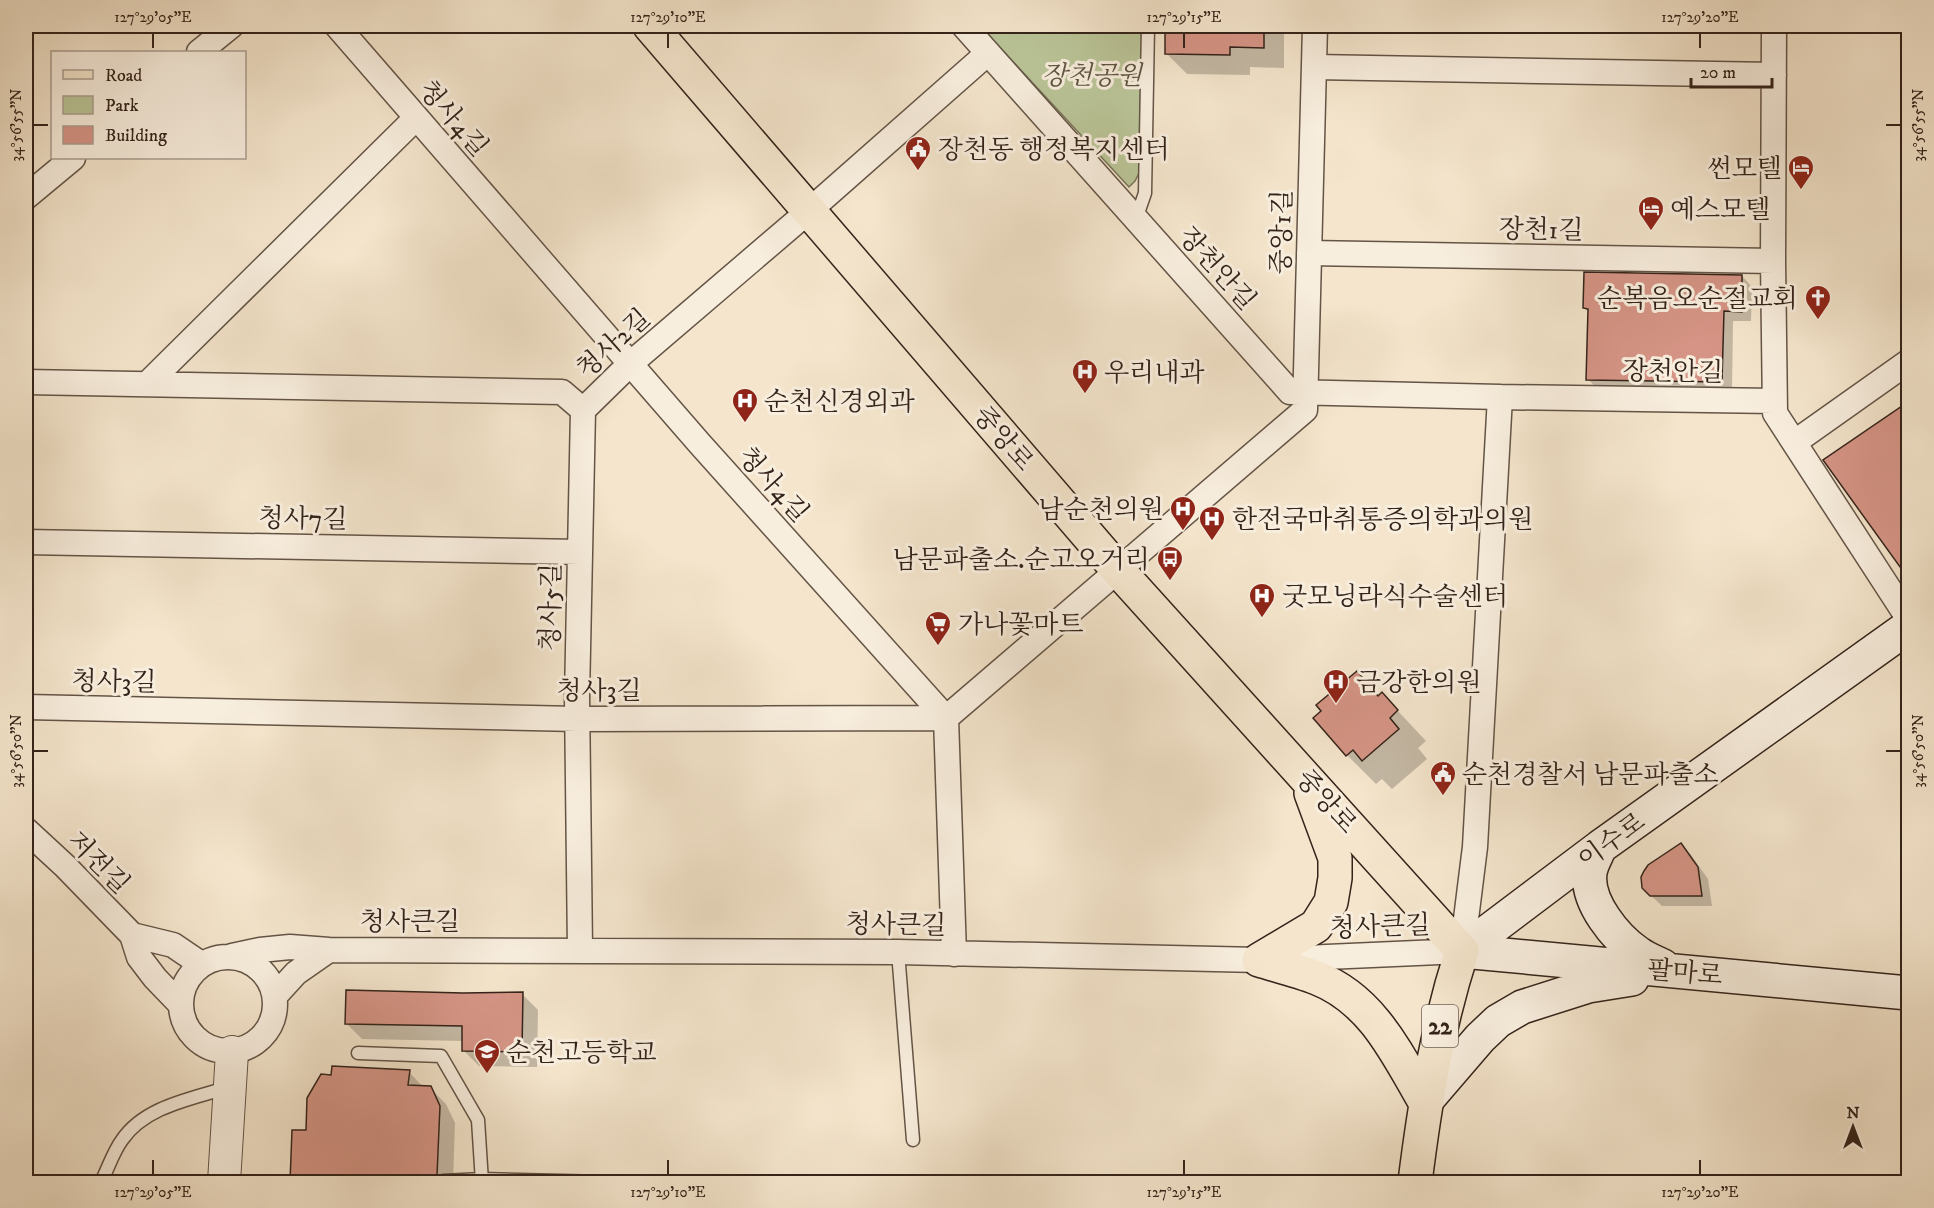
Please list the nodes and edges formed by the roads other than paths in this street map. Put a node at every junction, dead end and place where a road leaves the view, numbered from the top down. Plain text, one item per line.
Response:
1 (231, 26) edge
2 (337, 26) edge
3 (650, 26) edge
4 (964, 26) edge
5 (1148, 26) edge
6 (1315, 26) edge
7 (1774, 26) edge
8 (200, 51) edge
9 (988, 53) junction
10 (1314, 67) junction
11 (1774, 75) junction
12 (416, 118) junction
13 (72, 159) edge
14 (26, 197) edge
15 (810, 210) junction
16 (1136, 219) junction
17 (1309, 254) junction
18 (1773, 261) junction
19 (1908, 362) edge
20 (630, 364) junction
21 (26, 382) edge
22 (147, 384) junction
23 (1305, 392) junction
24 (1500, 397) junction
25 (1774, 400) junction
26 (583, 410) junction
27 (1796, 442) junction
28 (26, 542) edge
29 (580, 552) junction
30 (1117, 569) junction
31 (1908, 618) edge
32 (1908, 627) edge
33 (26, 707) edge
34 (946, 718) junction
35 (577, 720) junction
36 (1305, 778) junction
37 (26, 830) edge
38 (1600, 847) junction
39 (132, 935) junction
40 (329, 950) junction
41 (580, 950) junction
42 (1461, 951) junction
43 (898, 952) junction
44 (954, 954) junction
45 (232, 956) junction
46 (1259, 960) junction
47 (201, 964) junction
48 (1675, 971) junction
49 (1908, 993) edge
50 (275, 996) junction
51 (180, 1004) junction
52 (232, 1052) junction
53 (357, 1053) dead end
54 (230, 1086) junction
55 (1425, 1102) junction
56 (913, 1140) dead end
57 (443, 1180) dead end
58 (482, 1181) edge
59 (101, 1182) edge
60 (224, 1182) edge
61 (604, 1182) edge
62 (1415, 1182) edge

1 - 8 street
2 - 12 street, 청사4길
3 - 15 main road, 중앙로
4 - 9 street, 장천안길
5 - 16 lane
6 - 10 street, 중앙1길
7 - 11 street
9 - 15 street, 청사2길
9 - 16 street, 장천안길
10 - 11 street
10 - 17 street, 중앙1길
11 - 18 street
12 - 20 street, 청사4길
12 - 22 street
13 - 14 street
15 - 20 street, 청사2길
15 - 30 main road, 중앙로
16 - 23 street, 장천안길
17 - 18 street, 장천1길
17 - 23 street, 중앙1길
18 - 25 street
19 - 27 street
20 - 26 street, 청사2길
20 - 34 street, 청사4길
21 - 22 street, 청사2길
22 - 26 street, 청사2길
23 - 24 street, 장천안길
23 - 30 street, 중앙1길
24 - 25 street, 장천안길
24 - 42 street
25 - 27 street
26 - 29 street, 청사5길
27 - 31 street
28 - 29 street, 청사7길
29 - 35 street, 청사5길
30 - 34 street
30 - 36 main road, 중앙로
32 - 38 main road, 이수로
33 - 35 street, 청사3길
34 - 35 street, 청사3길
34 - 44 street
35 - 41 street, 청사5길
36 - 42 main road, 중앙로
36 - 46 main road
37 - 39 street, 저전길
38 - 42 main road, 이수로
38 - 48 main road
39 - 47 street
39 - 51 street, 저전길
40 - 41 street, 청사큰길
40 - 45 street, 청사큰길
40 - 50 street, 청사큰길
41 - 43 street, 청사큰길
42 - 46 street, 청사큰길
42 - 48 main road, 팔마로
42 - 55 main road, 22
43 - 44 street, 청사큰길
43 - 56 lane
44 - 46 street, 청사큰길
45 - 47 street
45 - 50 street
46 - 55 main road
47 - 51 street
48 - 49 main road, 팔마로
48 - 55 main road
50 - 52 street
51 - 52 street
52 - 54 street
53 - 58 lane
54 - 59 lane
54 - 60 street
55 - 62 main road, 22
57 - 58 lane
58 - 61 lane

